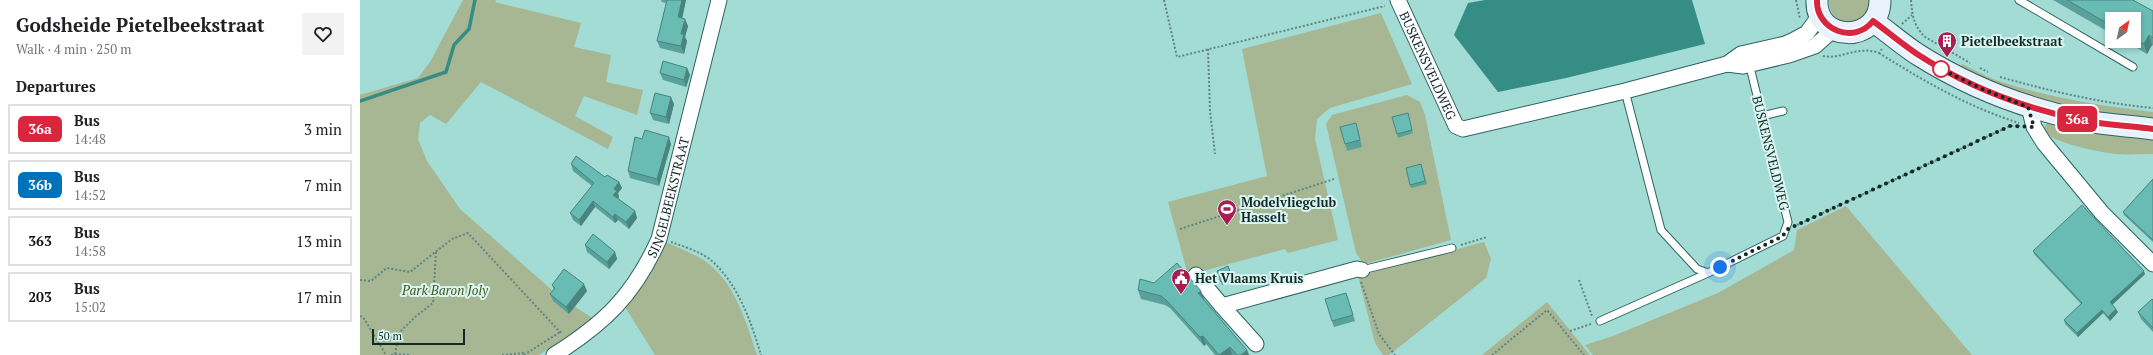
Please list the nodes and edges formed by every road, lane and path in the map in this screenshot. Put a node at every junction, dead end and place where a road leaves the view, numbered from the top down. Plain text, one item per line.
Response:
1 (719, 0) edge
2 (1164, 0) edge
3 (1880, 0) edge
4 (1912, 0) edge
5 (2019, 0) edge
6 (1399, 2) edge
7 (1823, 15) edge
8 (1912, 16) junction
9 (1906, 20) dead end
10 (1873, 21) junction
11 (1208, 49) junction
12 (1748, 59) junction
13 (1971, 64) dead end
14 (1978, 67) dead end
15 (2133, 67) dead end
16 (1992, 73) dead end
17 (1998, 76) dead end
18 (1625, 91) junction
19 (2028, 107) junction
20 (2153, 108) edge
21 (1783, 111) dead end
22 (1762, 116) junction
23 (2034, 127) junction
24 (2153, 129) edge
25 (1215, 154) dead end
26 (1334, 179) dead end
27 (1180, 229) dead end
28 (1786, 230) junction
29 (1487, 237) dead end
30 (659, 239) junction
31 (1452, 248) joint
32 (436, 251) junction
33 (2153, 264) edge
34 (1359, 270) junction
35 (1708, 273) junction
36 (1196, 275) dead end
37 (360, 280) edge
38 (1579, 280) dead end
39 (1222, 306) junction
40 (360, 316) edge
41 (1600, 321) dead end
42 (1570, 331) dead end
43 (560, 332) junction
44 (582, 336) junction
45 (1256, 344) dead end
46 (527, 353) junction
47 (394, 354) edge
48 (386, 355) edge
49 (391, 355) edge
50 (410, 355) edge
51 (502, 355) edge
52 (524, 355) edge
53 (554, 355) edge
54 (761, 355) edge
55 (1395, 355) edge
56 (1492, 355) edge
57 (1584, 355) edge

1 - 30 street, SINGELBEEKSTRAAT
2 - 11 path
3 - 10 main road
4 - 8 path
5 - 15 lane
6 - 11 path
6 - 18 street, BUSKENSVELDWEG
7 - 10 main road
7 - 12 street, BUSKENSVELDWEG
7 - 12 street, BUSKENSVELDWEG
8 - 9 path
8 - 13 path
10 - 19 main road
11 - 25 path
12 - 18 street, BUSKENSVELDWEG
12 - 22 lane, BUSKENSVELDWEG
14 - 16 path
17 - 20 path
18 - 35 lane
19 - 23 street
19 - 24 main road
21 - 22 lane
22 - 28 lane, BUSKENSVELDWEG
23 - 28 path
23 - 33 street
26 - 27 path
28 - 35 lane
29 - 31 path
30 - 44 street, SINGELBEEKSTRAAT
30 - 54 path
31 - 34 lane
32 - 37 path
32 - 43 path
32 - 47 path
34 - 39 street
34 - 55 path
35 - 41 lane
36 - 39 street
38 - 42 path
39 - 45 street
40 - 48 path
43 - 44 path
43 - 46 path
44 - 53 street, SINGELBEEKSTRAAT
46 - 51 path
46 - 52 path
47 - 49 path
47 - 50 path
56 - 57 path

